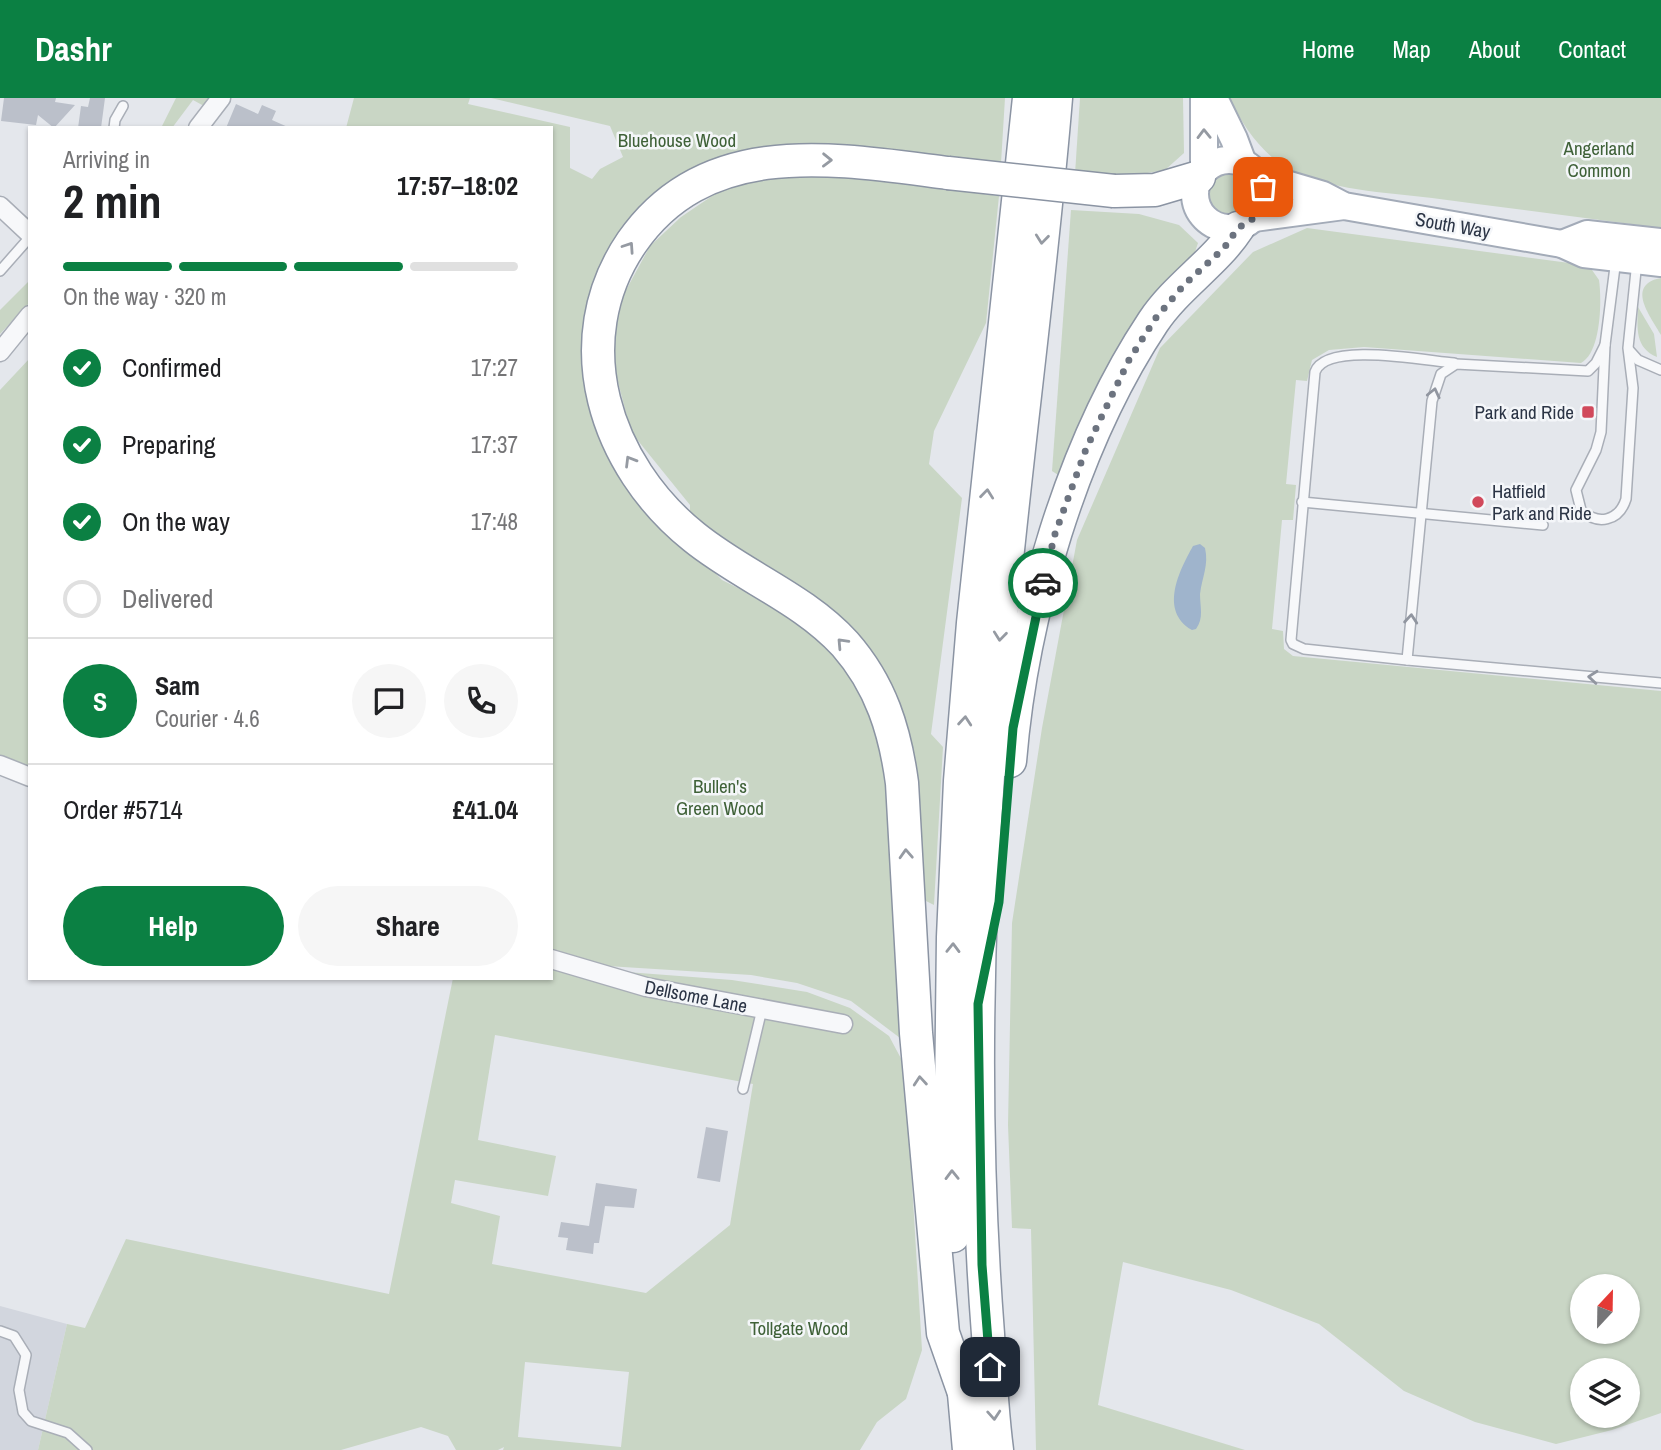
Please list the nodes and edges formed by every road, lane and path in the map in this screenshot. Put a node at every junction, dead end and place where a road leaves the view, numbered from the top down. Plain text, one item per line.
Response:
1 (221, 98) edge
2 (1029, 98) edge
3 (1056, 98) edge
4 (1204, 98) edge
5 (1214, 98) edge
6 (123, 106) dead end
7 (114, 126) edge
8 (200, 126) edge
9 (1251, 170) junction
10 (1202, 174) junction
11 (0, 206) edge
12 (1344, 206) junction
13 (1246, 223) junction
14 (28, 234) edge
15 (28, 238) edge
16 (1661, 242) edge
17 (1637, 255) edge
18 (0, 271) edge
19 (28, 317) edge
20 (1605, 345) junction
21 (1628, 348) junction
22 (0, 352) edge
23 (1456, 364) junction
24 (1661, 370) edge
25 (1302, 502) junction
26 (1421, 513) junction
27 (1543, 525) dead end
28 (1407, 660) junction
29 (1661, 683) edge
30 (0, 765) edge
31 (28, 776) edge
32 (553, 960) edge
33 (978, 1004) junction
34 (762, 1009) junction
35 (844, 1024) dead end
36 (743, 1089) dead end
37 (0, 1331) edge
38 (963, 1390) junction
39 (87, 1450) edge
40 (969, 1450) edge
41 (997, 1450) edge

1 - 8 street
38 -> 2 highway
3 -> 33 highway
10 -> 4 main road
5 - 9 main road
6 - 7 lane
9 - 10 main road
9 - 12 main road, South Way
9 - 13 main road
10 - 13 main road
38 -> 10 highway, bridge
11 - 14 street
12 - 13 main road, South Way
12 - 17 main road, South Way
13 - 33 highway
15 - 18 lane
16 - 17 main road, South Way
17 - 20 lane
17 - 21 lane
19 - 22 street
20 - 21 lane
20 - 23 lane
21 - 24 lane
23 - 25 lane
26 -> 23 lane
25 - 26 lane
25 - 28 lane
26 - 27 lane
28 -> 26 lane
29 -> 28 lane
30 - 31 street
32 - 34 street, Dellsome Lane
33 -> 41 highway
34 - 35 street, Dellsome Lane
34 - 36 lane
37 - 39 lane
38 - 40 highway

